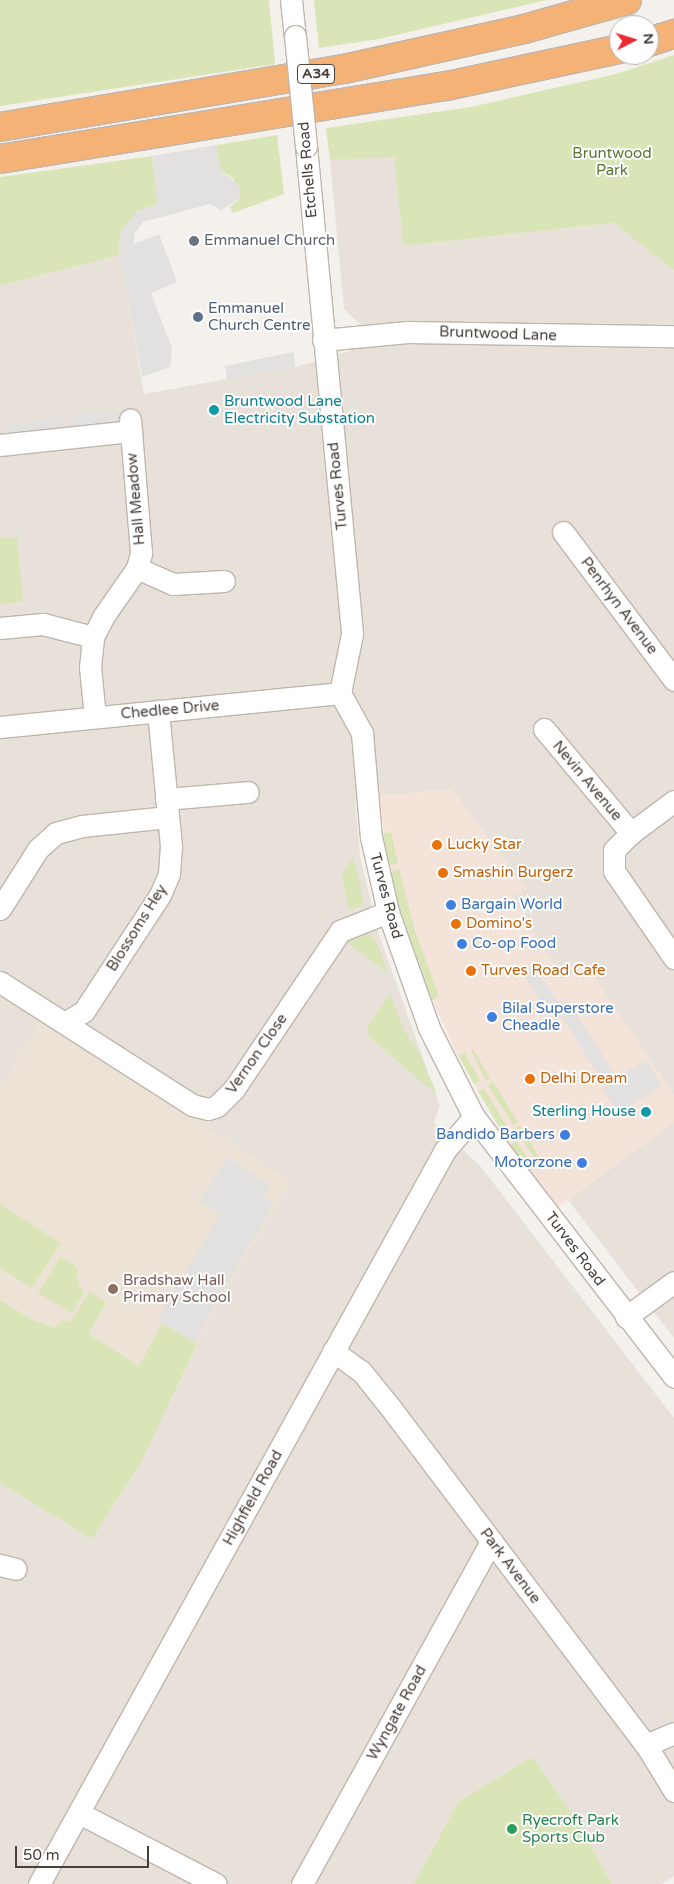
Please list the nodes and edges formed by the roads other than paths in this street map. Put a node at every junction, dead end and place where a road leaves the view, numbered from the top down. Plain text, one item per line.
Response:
1 (291, 0) edge
2 (628, 0) edge
3 (674, 34) edge
4 (659, 39) edge
5 (609, 52) edge
6 (0, 126) edge
7 (0, 159) edge
8 (674, 336) edge
9 (323, 340) junction
10 (0, 445) edge
11 (563, 532) dead end
12 (137, 568) junction
13 (224, 581) dead end
14 (0, 628) edge
15 (94, 637) junction
16 (674, 680) edge
17 (340, 693) junction
18 (158, 711) junction
19 (95, 717) junction
20 (0, 727) edge
21 (544, 729) dead end
22 (248, 792) dead end
23 (674, 801) edge
24 (167, 808) junction
25 (631, 833) junction
26 (0, 909) edge
27 (388, 912) junction
28 (674, 958) edge
29 (0, 982) edge
30 (66, 1022) junction
31 (474, 1117) junction
32 (674, 1282) edge
33 (626, 1317) junction
34 (334, 1352) junction
35 (674, 1377) edge
36 (491, 1541) junction
37 (674, 1733) edge
38 (646, 1745) junction
39 (674, 1791) edge
40 (79, 1813) junction
41 (39, 1884) edge
42 (216, 1884) edge
43 (302, 1884) edge

1 - 9 street, Etchells Road, bridge
2 - 6 highway, A34
3 - 4 highway
5 - 7 highway, A34
8 - 9 street, Bruntwood Lane
9 - 17 street, Turves Road
10 - 12 street, Hall Meadow
11 - 16 street, Penrhyn Avenue
12 - 13 street, Hall Meadow
12 - 15 street, Hall Meadow
14 - 15 street
15 - 19 street, Hall Meadow
17 - 18 street, Chedlee Drive
17 - 27 street, Turves Road
18 - 19 street, Chedlee Drive
18 - 24 street, Blossoms Hey
19 - 20 street, Chedlee Drive
21 - 25 street, Nevin Avenue
22 - 24 street
23 - 25 street
24 - 26 street
24 - 30 street, Blossoms Hey
25 - 28 street
27 - 30 street, Vernon Close
27 - 31 street, Turves Road
29 - 30 street, Vernon Close
31 - 33 street, Turves Road
31 - 34 street, Highfield Road
32 - 33 street
33 - 35 street, Turves Road
34 - 36 street, Park Avenue
34 - 40 street, Highfield Road
36 - 38 street, Park Avenue
36 - 43 street, Wyngate Road
37 - 38 street
38 - 39 street, Park Avenue
40 - 41 street, Highfield Road
40 - 42 street

